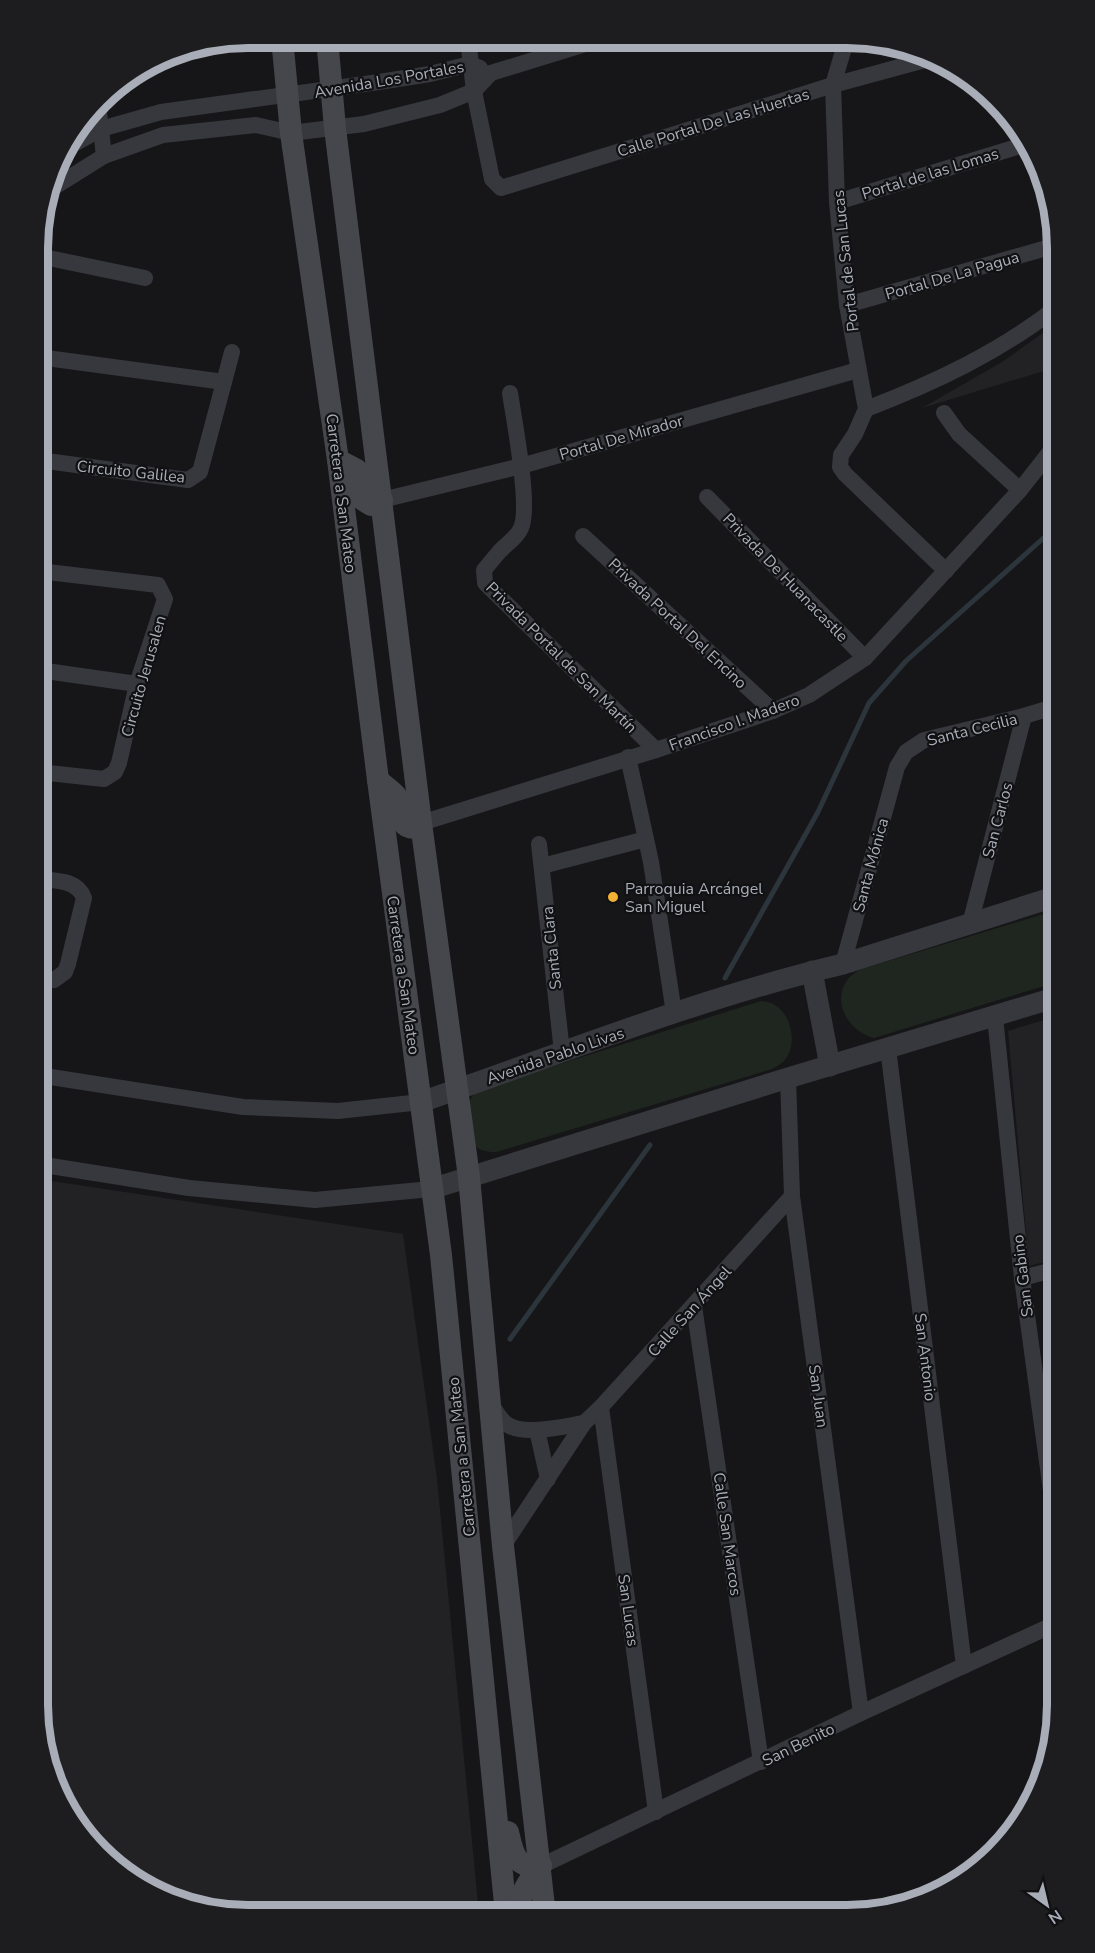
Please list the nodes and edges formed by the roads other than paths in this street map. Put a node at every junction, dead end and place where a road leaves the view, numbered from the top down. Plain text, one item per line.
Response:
1 (283, 48) edge
2 (328, 48) edge
3 (469, 48) edge
4 (572, 48) edge
5 (844, 48) edge
6 (918, 62) edge
7 (470, 64) junction
8 (491, 73) junction
9 (833, 85) junction
10 (332, 88) junction
11 (474, 91) junction
12 (289, 95) junction
13 (99, 115) edge
14 (335, 128) junction
15 (101, 129) junction
16 (291, 133) junction
17 (80, 141) edge
18 (1019, 146) edge
19 (104, 156) junction
20 (59, 184) edge
21 (837, 201) junction
22 (1047, 248) edge
23 (48, 258) edge
24 (145, 278) dead end
25 (847, 305) junction
26 (1047, 315) edge
27 (232, 352) dead end
28 (48, 358) edge
29 (858, 370) junction
30 (224, 382) junction
31 (510, 393) dead end
32 (866, 409) junction
33 (944, 413) dead end
34 (1047, 457) edge
35 (338, 460) junction
36 (48, 461) edge
37 (521, 466) junction
38 (1020, 490) junction
39 (707, 496) dead end
40 (382, 500) junction
41 (583, 536) dead end
42 (946, 571) junction
43 (48, 572) edge
44 (865, 658) junction
45 (48, 671) edge
46 (137, 684) junction
47 (1047, 709) edge
48 (773, 711) junction
49 (1024, 716) junction
50 (656, 750) junction
51 (628, 757) junction
52 (897, 767) joint
53 (48, 773) edge
54 (378, 780) junction
55 (421, 823) junction
56 (646, 839) junction
57 (539, 844) dead end
58 (542, 866) junction
59 (48, 880) edge
60 (1047, 899) edge
61 (970, 924) junction
62 (843, 964) junction
63 (812, 971) junction
64 (48, 980) edge
65 (1047, 1000) edge
66 (674, 1013) junction
67 (995, 1017) junction
68 (888, 1048) junction
69 (562, 1052) junction
70 (830, 1066) junction
71 (48, 1076) edge
72 (788, 1078) junction
73 (80, 1081) junction
74 (48, 1084) edge
75 (457, 1089) junction
76 (421, 1102) junction
77 (48, 1166) edge
78 (469, 1177) junction
79 (431, 1189) junction
80 (792, 1196) junction
81 (1047, 1272) edge
82 (1022, 1278) junction
83 (694, 1306) junction
84 (489, 1398) junction
85 (601, 1407) junction
86 (584, 1423) junction
87 (537, 1430) junction
88 (1047, 1462) edge
89 (548, 1479) junction
90 (503, 1546) junction
91 (1047, 1628) edge
92 (964, 1665) junction
93 (861, 1713) junction
94 (761, 1762) junction
95 (494, 1782) junction
96 (656, 1812) junction
97 (541, 1866) junction
98 (505, 1905) edge
99 (519, 1905) edge
100 (544, 1905) edge

1 - 12 main road, Carretera a San Mateo
2 - 10 main road, Carretera a San Mateo
3 - 7 street
4 - 8 street
5 - 9 street, Portal de San Lucas
6 - 9 street, Calle Portal De Las Huertas
7 - 8 street, Avenida Los Portales
7 - 10 street, Avenida Los Portales
7 - 11 street
8 - 11 street, Avenida Los Portales
9 - 11 street, Calle Portal De Las Huertas
9 - 21 street, Portal de San Lucas
10 - 12 street, Avenida Los Portales
10 - 14 main road, Carretera a San Mateo
11 - 14 street, Avenida Los Portales
12 - 15 street, Avenida Los Portales
12 - 16 main road, Carretera a San Mateo
13 - 15 street
14 - 16 street, Avenida Los Portales
14 - 40 main road, Carretera a San Mateo
15 - 17 street, Avenida Los Portales
15 - 19 street
16 - 19 street, Avenida Los Portales
16 - 35 main road, Carretera a San Mateo
18 - 21 street, Portal de las Lomas
19 - 20 street, Avenida Los Portales
21 - 25 street, Portal de San Lucas
22 - 25 street, Portal De La Pagua
23 - 24 street
25 - 29 street, Portal de San Lucas
26 - 32 street
27 - 30 street, Circuito Galilea
28 - 30 street
29 - 32 street, Portal de San Lucas
29 - 37 street, Portal De Mirador
30 - 36 street, Circuito Galilea
31 - 37 street, Privada Portal de San Martín
32 - 42 street
33 - 38 street
34 - 38 street, Francisco I. Madero
35 - 40 main road
35 - 54 main road, Carretera a San Mateo
37 - 40 street, Portal De Mirador
37 - 50 street, Privada Portal de San Martín
38 - 42 street, Francisco I. Madero
39 - 44 street, Privada De Huanacastle
40 - 55 main road, Carretera a San Mateo
41 - 48 street, Privada Portal Del Encino
42 - 44 street, Francisco I. Madero
43 - 46 street, Circuito Jerusalen
44 - 48 street, Francisco I. Madero
45 - 46 street
46 - 53 street, Circuito Jerusalen
47 - 49 street, Santa Cecilia
48 - 50 street, Francisco I. Madero
49 - 52 street, Santa Cecilia
49 - 61 street, San Carlos
50 - 51 street, Francisco I. Madero
51 - 55 street, Francisco I. Madero
51 - 56 street
52 - 62 street, Santa Mónica
54 - 55 main road
54 - 76 main road, Carretera a San Mateo
55 - 75 main road, Carretera a San Mateo
56 - 58 street
56 - 66 street
57 - 58 street, Santa Clara
58 - 69 street, Santa Clara
59 - 64 street
60 - 61 street, Avenida Pablo Livas
61 - 62 street, Avenida Pablo Livas
62 - 63 street, Avenida Pablo Livas
63 - 66 street, Avenida Pablo Livas
63 - 70 street
65 - 67 street
66 - 69 street, Avenida Pablo Livas
67 - 68 street
67 - 82 street, San Gabino
68 - 70 street
68 - 92 street, San Antonio
69 - 75 street, Avenida Pablo Livas
70 - 72 street
71 - 73 street, Avenida Pablo Livas
72 - 78 street
72 - 80 street, San Juan
73 - 74 street
73 - 76 street, Avenida Pablo Livas
75 - 76 street, Avenida Pablo Livas
75 - 78 main road, Carretera a San Mateo
76 - 79 main road, Carretera a San Mateo
77 - 79 street
78 - 79 street
78 - 84 main road, Carretera a San Mateo
79 - 95 main road, Carretera a San Mateo
80 - 83 street, Calle San Ángel
80 - 93 street, San Juan
81 - 82 street
82 - 88 street, San Gabino
83 - 85 street, Calle San Ángel
83 - 94 street, Calle San Marcos
84 - 87 street
84 - 90 main road, Carretera a San Mateo
85 - 86 street, Calle San Ángel
85 - 96 street, San Lucas
86 - 87 street
86 - 89 street, Calle San Ángel
87 - 89 street
89 - 90 street, Calle San Ángel
90 - 97 main road, Carretera a San Mateo
91 - 92 street, San Benito
92 - 93 street, San Benito
93 - 94 street, San Benito
94 - 96 street, San Benito
95 - 97 main road
95 - 98 main road, Carretera a San Mateo
96 - 97 street, San Benito
97 - 99 main road
97 - 100 main road, Carretera a San Mateo

